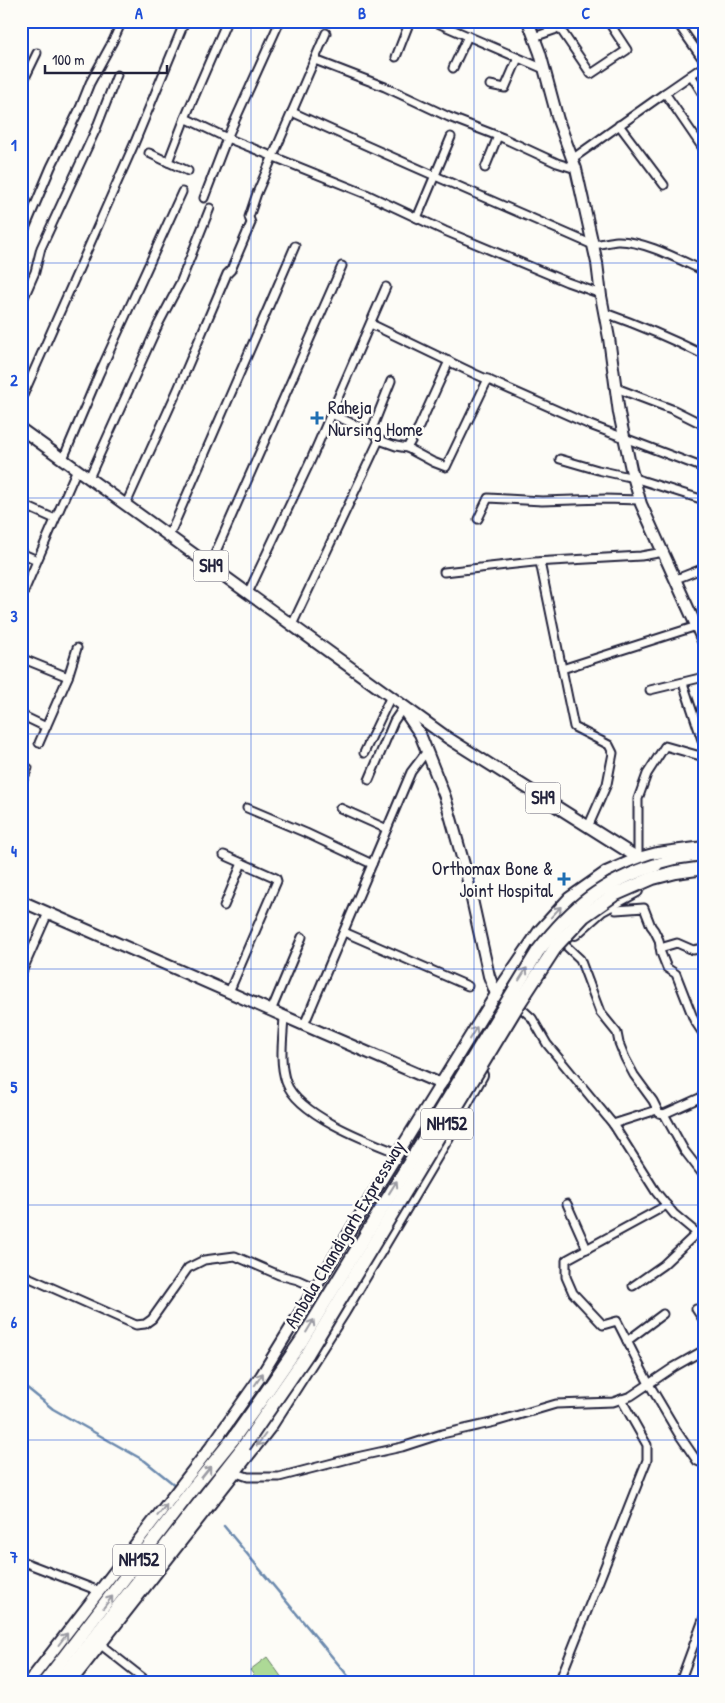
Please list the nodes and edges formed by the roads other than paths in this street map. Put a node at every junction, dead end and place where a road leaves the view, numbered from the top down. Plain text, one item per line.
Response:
1 (122, 21) edge
2 (186, 21) edge
3 (228, 21) edge
4 (280, 21) edge
5 (410, 21) edge
6 (433, 21) edge
7 (528, 21) edge
8 (567, 21) edge
9 (608, 21) edge
10 (676, 21) edge
11 (559, 27) junction
12 (326, 33) dead end
13 (468, 36) junction
14 (534, 38) junction
15 (37, 53) dead end
16 (396, 57) dead end
17 (518, 58) junction
18 (315, 60) junction
19 (704, 61) edge
20 (704, 66) edge
21 (453, 68) dead end
22 (544, 70) junction
23 (117, 75) dead end
24 (691, 75) junction
25 (490, 85) dead end
26 (21, 86) edge
27 (665, 94) junction
28 (704, 96) edge
29 (292, 112) junction
30 (185, 118) junction
31 (619, 125) junction
32 (498, 136) junction
33 (452, 137) dead end
34 (227, 138) junction
35 (704, 150) edge
36 (149, 153) dead end
37 (273, 157) junction
38 (168, 162) junction
39 (574, 164) junction
40 (485, 168) dead end
41 (188, 171) dead end
42 (436, 175) junction
43 (664, 185) dead end
44 (182, 192) dead end
45 (204, 198) dead end
46 (210, 208) dead end
47 (417, 218) junction
48 (21, 238) edge
49 (593, 245) junction
50 (295, 246) dead end
51 (342, 266) dead end
52 (704, 271) edge
53 (386, 287) dead end
54 (601, 294) junction
55 (21, 304) edge
56 (604, 314) junction
57 (371, 324) junction
58 (704, 355) edge
59 (449, 361) junction
60 (488, 379) junction
61 (391, 381) dead end
62 (616, 388) junction
63 (21, 400) edge
64 (331, 414) junction
65 (704, 425) edge
66 (21, 429) edge
67 (377, 437) junction
68 (625, 438) junction
69 (407, 448) junction
70 (63, 459) junction
71 (560, 459) dead end
72 (704, 468) edge
73 (77, 469) junction
74 (89, 478) junction
75 (634, 478) junction
76 (640, 500) junction
77 (704, 500) edge
78 (21, 504) edge
79 (126, 504) junction
80 (56, 519) junction
81 (478, 519) dead end
82 (169, 536) junction
83 (664, 552) junction
84 (21, 553) edge
85 (38, 560) junction
86 (540, 562) junction
87 (210, 565) junction
88 (704, 568) edge
89 (444, 572) dead end
90 (676, 579) junction
91 (248, 593) junction
92 (21, 598) edge
93 (292, 625) junction
94 (697, 626) junction
95 (704, 643) edge
96 (78, 648) dead end
97 (21, 658) edge
98 (562, 669) junction
99 (704, 676) edge
100 (68, 677) junction
101 (683, 683) junction
102 (650, 690) dead end
103 (391, 696) junction
104 (402, 706) junction
105 (21, 715) edge
106 (46, 727) junction
107 (39, 743) dead end
108 (704, 746) edge
109 (427, 751) junction
110 (364, 753) dead end
111 (704, 758) edge
112 (21, 765) edge
113 (369, 780) dead end
114 (21, 784) edge
115 (247, 808) dead end
116 (340, 808) dead end
117 (588, 827) junction
118 (387, 829) junction
119 (704, 847) edge
120 (224, 855) dead end
121 (704, 856) edge
122 (638, 858) junction
123 (242, 863) junction
124 (372, 864) junction
125 (704, 868) edge
126 (704, 874) edge
127 (650, 886) junction
128 (21, 901) edge
129 (224, 906) dead end
130 (616, 910) dead end
131 (48, 913) junction
132 (344, 932) junction
133 (302, 937) dead end
134 (564, 944) junction
135 (660, 948) junction
136 (704, 948) edge
137 (21, 974) edge
138 (468, 986) dead end
139 (229, 992) junction
140 (496, 994) junction
141 (522, 1009) junction
142 (271, 1011) junction
143 (284, 1017) junction
144 (304, 1025) junction
145 (704, 1035) edge
146 (459, 1055) junction
147 (484, 1071) junction
148 (441, 1084) junction
149 (704, 1096) edge
150 (661, 1112) junction
151 (613, 1124) junction
152 (398, 1153) junction
153 (704, 1176) edge
154 (567, 1204) dead end
155 (667, 1205) junction
156 (697, 1233) junction
157 (704, 1239) edge
158 (587, 1249) junction
159 (21, 1274) edge
160 (633, 1286) dead end
161 (316, 1288) junction
162 (696, 1309) dead end
163 (663, 1314) dead end
164 (704, 1321) edge
165 (626, 1340) junction
166 (704, 1350) edge
167 (649, 1384) junction
168 (621, 1399) junction
169 (218, 1448) junction
170 (704, 1464) edge
171 (232, 1470) junction
172 (21, 1560) edge
173 (99, 1591) junction
174 (704, 1617) edge
175 (101, 1645) junction
176 (30, 1680) edge
177 (46, 1682) edge
178 (59, 1682) edge
179 (71, 1682) edge
180 (148, 1682) edge
181 (559, 1682) edge
182 (680, 1682) edge

1 - 48 street
2 - 63 street
3 - 30 street
4 - 34 street
5 - 16 street
6 - 13 street
7 - 14 street
8 - 11 street
9 - 11 street
10 - 19 street
11 - 14 street
12 - 18 street
13 - 17 street
13 - 21 street
14 - 22 street
15 - 26 street
17 - 22 street
17 - 25 street
18 - 29 street
18 - 32 street
20 - 24 street
22 - 39 street
23 - 55 street
24 - 27 street
24 - 28 street
27 - 31 street
27 - 35 street
29 - 37 street
29 - 42 street
30 - 34 street
30 - 38 street
31 - 39 street
31 - 43 street
32 - 39 street
32 - 40 street
33 - 42 street
34 - 37 street
34 - 45 street
36 - 38 street
37 - 47 street
37 - 79 street
38 - 41 street
39 - 49 street
42 - 47 street
42 - 49 street
44 - 70 street
46 - 74 street
47 - 54 street
49 - 52 street
49 - 54 street
50 - 82 street
51 - 87 street
53 - 57 street
54 - 56 street
56 - 58 street
56 - 62 street
57 - 59 street
57 - 64 street
59 - 60 street
59 - 69 street
60 - 68 street
60 - 69 street
61 - 67 street
62 - 65 street
62 - 68 street
64 - 67 street
64 - 91 street
66 - 70 street, SH9
67 - 69 street
67 - 93 street
68 - 72 street
68 - 75 street
70 - 73 street, SH9
71 - 75 street
73 - 74 street, SH9
73 - 80 street
74 - 79 street, SH9
75 - 76 street
75 - 77 street
76 - 81 street
76 - 83 street
78 - 80 street
79 - 82 street, SH9
80 - 85 street
82 - 87 street, SH9
83 - 86 street
83 - 90 street
84 - 85 street
85 - 92 street
86 - 89 street
86 - 98 street
87 - 91 street, SH9
88 - 90 street
90 - 94 street
91 - 93 street, SH9
93 - 103 street, SH9
94 - 95 street
94 - 98 street
96 - 100 street
97 - 100 street
98 - 117 street
99 - 101 street
100 - 106 street
101 - 102 street
101 - 108 street
103 - 104 street, SH9
103 - 110 street
104 - 109 street, SH9
104 - 113 street
104 - 117 street, SH9
105 - 106 street
106 - 107 street
109 - 118 street
109 - 140 street, SH9
111 - 122 street
112 - 114 street
115 - 124 street
116 - 118 street
117 - 122 street, SH9
118 - 124 street
119 - 122 street
120 - 123 street
169 -> 121 highway, Ambala Chandigarh Expressway / NH152, bridge
122 - 127 street
140 -> 122 street
123 - 129 street
123 - 139 street
124 - 132 street
125 - 171 highway, Ambala Chandigarh Expressway / NH152, bridge
126 - 127 street
127 - 134 street
128 - 131 street
130 - 135 street
131 - 137 street
131 - 139 street
132 - 138 street
132 - 144 street
133 - 142 street
134 - 141 street
134 - 150 street
135 - 136 street
135 - 145 street
139 - 142 street
140 - 141 street
146 -> 140 street
141 - 147 street
141 - 151 street
142 - 143 street
143 - 144 street
143 - 152 street
144 - 148 street
146 - 147 street
146 - 148 street
147 -> 171 street
148 - 152 street
149 - 150 street
150 - 151 street
150 - 153 street
151 - 155 street
152 - 161 street
154 - 158 street
155 - 156 street
155 - 158 street
156 - 157 street
156 - 160 street
158 - 165 street
159 - 161 street
169 -> 161 street
162 - 164 street
163 - 165 street
165 - 167 street
166 - 167 street
167 - 168 street
167 - 170 street
168 - 171 street
168 - 181 street
173 -> 169 street
177 -> 169 highway, Ambala Chandigarh Expressway / NH152
171 - 175 street
171 - 178 highway, Ambala Chandigarh Expressway / NH152
172 - 173 street
176 -> 173 street
174 - 182 street
175 - 179 street
175 - 180 street

